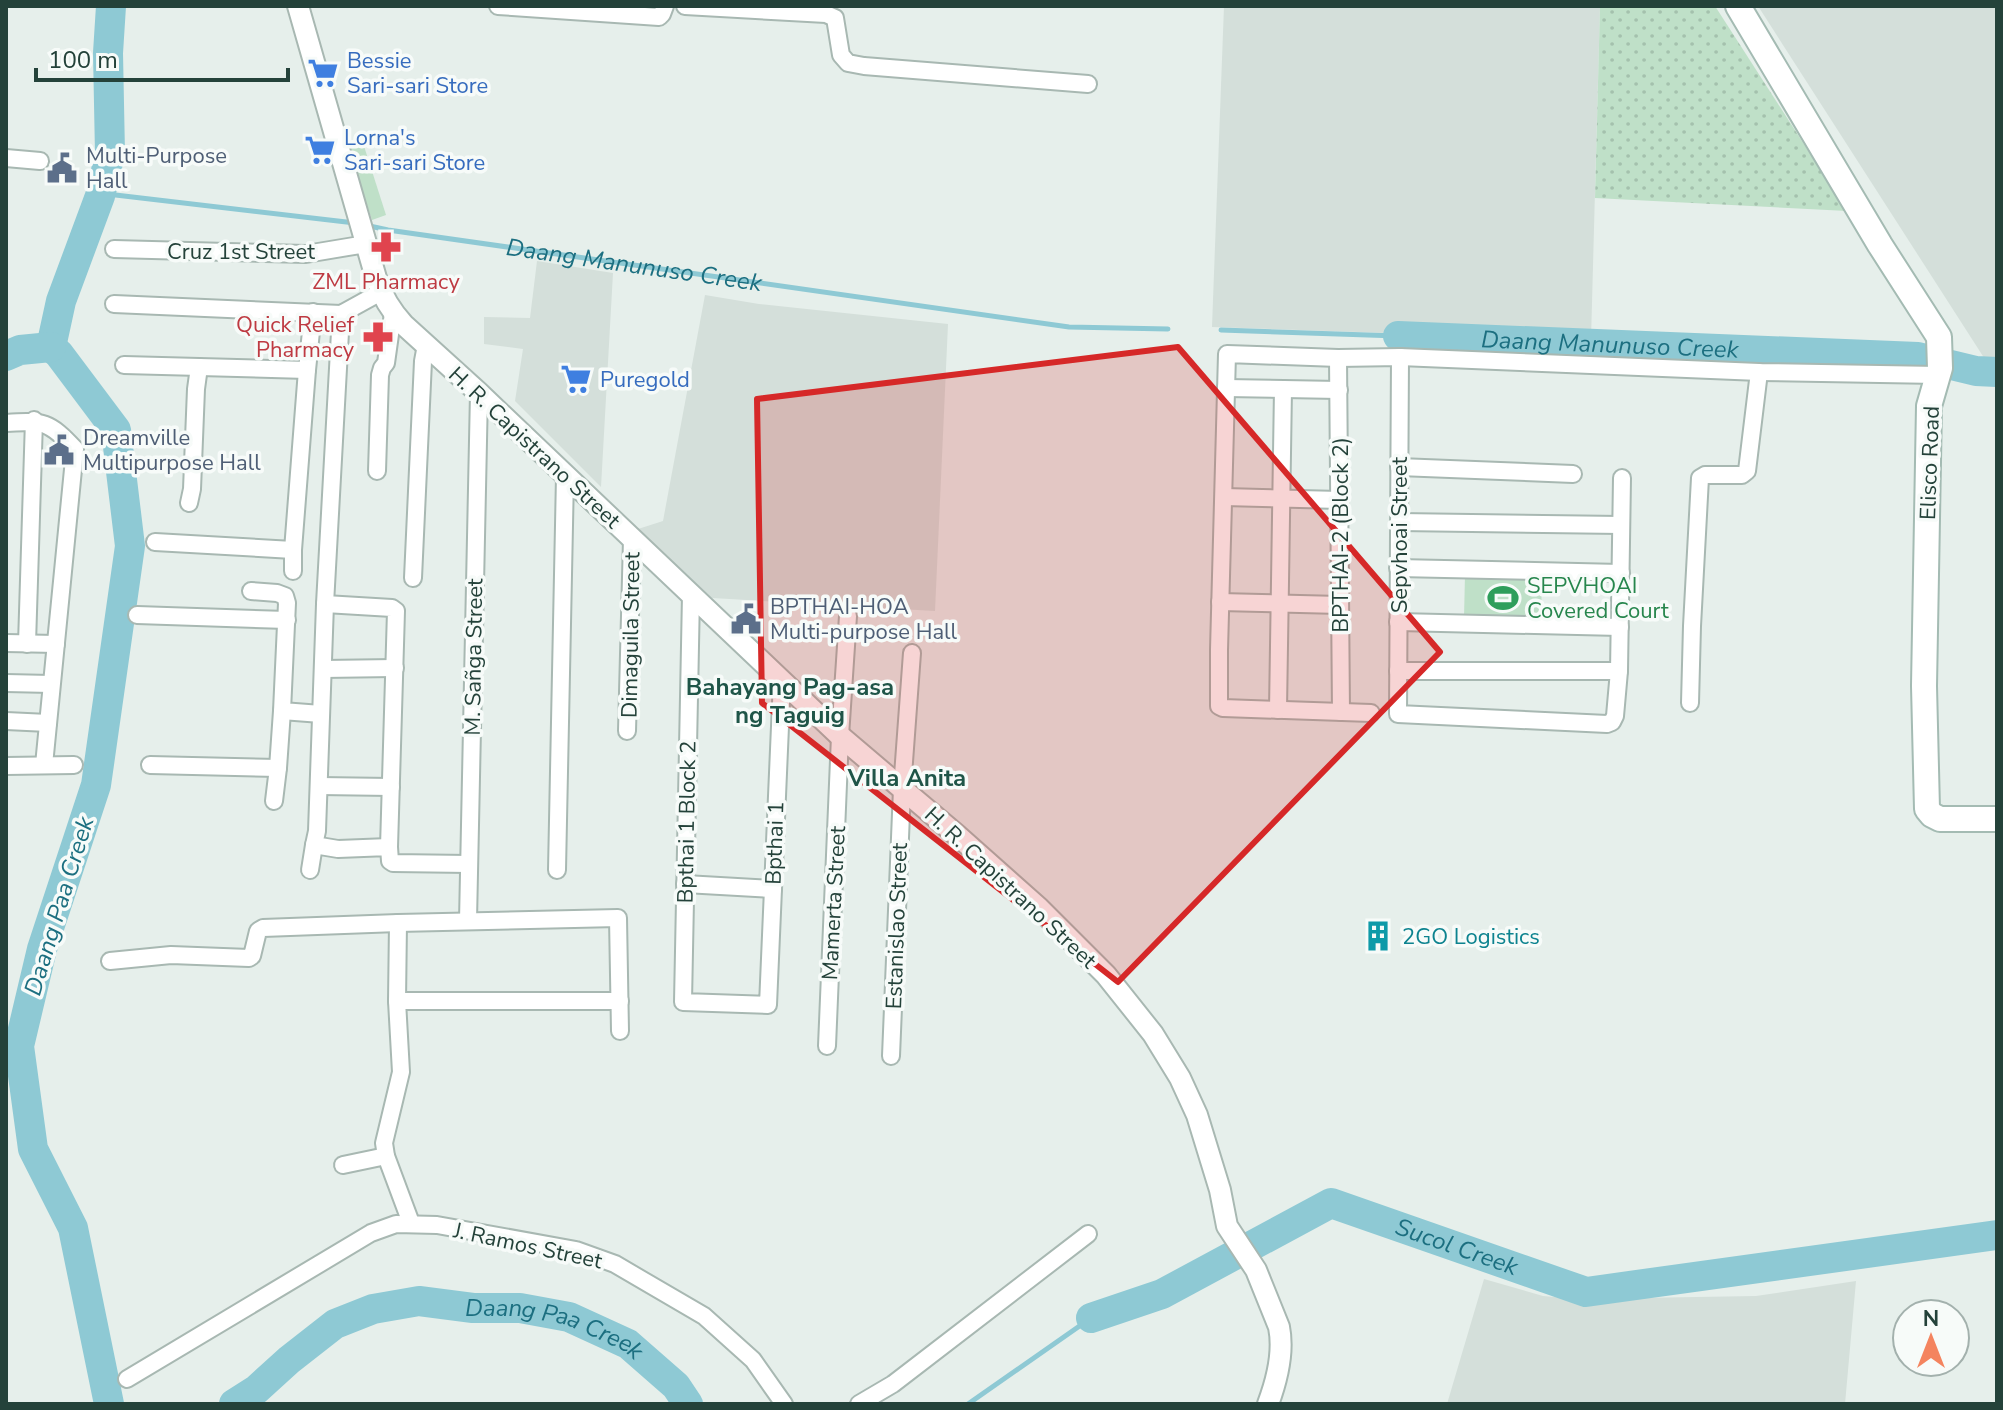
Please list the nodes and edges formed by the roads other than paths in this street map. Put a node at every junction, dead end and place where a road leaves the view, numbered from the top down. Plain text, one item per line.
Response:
1 (298, 6) edge
2 (498, 6) edge
3 (685, 6) edge
4 (1738, 6) edge
5 (549, 8) edge
6 (662, 12) edge
7 (1088, 84) dead end
8 (6, 158) edge
9 (40, 161) dead end
10 (363, 231) junction
11 (114, 249) dead end
12 (381, 292) junction
13 (114, 304) dead end
14 (313, 312) junction
15 (393, 313) junction
16 (341, 314) junction
17 (426, 345) junction
18 (1400, 357) junction
19 (1338, 358) junction
20 (124, 365) dead end
21 (1939, 365) junction
22 (199, 367) junction
23 (307, 370) junction
24 (1759, 372) junction
25 (1226, 388) junction
26 (1283, 389) junction
27 (1339, 390) junction
28 (479, 393) junction
29 (34, 420) junction
30 (6, 423) edge
31 (1399, 467) junction
32 (377, 471) dead end
33 (1573, 474) dead end
34 (565, 476) junction
35 (1622, 478) dead end
36 (1224, 497) junction
37 (1282, 498) junction
38 (1340, 500) junction
39 (189, 503) dead end
40 (1399, 522) junction
41 (1621, 525) junction
42 (632, 539) junction
43 (155, 542) dead end
44 (293, 550) junction
45 (1398, 568) junction
46 (293, 571) dead end
47 (1621, 573) junction
48 (413, 578) dead end
49 (251, 591) dead end
50 (691, 595) junction
51 (1220, 602) junction
52 (325, 604) junction
53 (1280, 604) junction
54 (1340, 605) junction
55 (137, 615) dead end
56 (848, 616) dead end
57 (287, 620) junction
58 (1398, 622) junction
59 (1620, 627) junction
60 (6, 643) edge
61 (27, 644) junction
62 (56, 644) junction
63 (912, 653) dead end
64 (395, 668) junction
65 (323, 669) junction
66 (1398, 671) junction
67 (1619, 671) junction
68 (782, 680) junction
69 (6, 683) edge
70 (51, 684) junction
71 (1690, 703) dead end
72 (1278, 710) junction
73 (282, 711) junction
74 (1341, 712) junction
75 (1371, 713) dead end
76 (321, 714) junction
77 (6, 721) edge
78 (48, 723) junction
79 (627, 731) dead end
80 (840, 736) junction
81 (44, 765) junction
82 (74, 765) dead end
83 (150, 765) dead end
84 (6, 766) edge
85 (278, 768) junction
86 (319, 786) junction
87 (391, 787) junction
88 (902, 789) junction
89 (274, 801) dead end
90 (1997, 819) edge
91 (314, 845) junction
92 (389, 847) junction
93 (469, 864) junction
94 (310, 870) dead end
95 (557, 870) dead end
96 (685, 884) junction
97 (773, 889) junction
98 (468, 921) junction
99 (398, 923) junction
100 (110, 961) dead end
101 (397, 1001) junction
102 (620, 1001) junction
103 (768, 1005) joint
104 (620, 1031) dead end
105 (827, 1046) dead end
106 (891, 1056) dead end
107 (386, 1156) junction
108 (343, 1165) dead end
109 (411, 1223) junction
110 (1088, 1234) dead end
111 (127, 1379) dead end
112 (784, 1404) edge
113 (859, 1404) edge
114 (1268, 1404) edge

1 - 10 street, H. R. Capistrano Street
2 - 5 street
3 - 7 street
4 - 21 main road
5 - 6 street
8 - 9 street
10 - 11 street, Cruz 1st Street
10 - 12 street, H. R. Capistrano Street
12 - 15 street, H. R. Capistrano Street
12 - 16 street
13 - 14 street
14 - 16 street
14 - 23 street
15 - 17 street, H. R. Capistrano Street
15 - 32 street
16 - 52 street
17 - 28 street, H. R. Capistrano Street
17 - 48 street
18 - 19 street
18 - 24 street
18 - 31 street, Sepvhoai Street
19 - 25 street
19 - 27 street, BPTHAI-2 (Block 2)
20 - 22 street
21 - 24 street
21 - 90 main road, Elisco Road
22 - 23 street
22 - 39 street
23 - 44 street
24 - 71 street
25 - 26 street
25 - 36 street
26 - 27 street
26 - 37 street
27 - 38 street, BPTHAI-2 (Block 2)
28 - 34 street, H. R. Capistrano Street
28 - 93 street, M. Sañga Street
29 - 30 street
29 - 61 street
29 - 62 street
31 - 33 street
31 - 40 street, Sepvhoai Street
34 - 42 street, H. R. Capistrano Street
34 - 95 street
35 - 41 street
36 - 37 street
36 - 51 street
37 - 38 street
37 - 53 street
38 - 54 street, BPTHAI-2 (Block 2)
40 - 41 street
40 - 45 street, Sepvhoai Street
41 - 47 street
42 - 50 street, H. R. Capistrano Street
42 - 79 street, Dimaguila Street
43 - 44 street
44 - 46 street
45 - 47 street
45 - 58 street, Sepvhoai Street
47 - 59 street
49 - 57 street
50 - 68 street, H. R. Capistrano Street
50 - 96 street, Bpthai 1 Block 2
51 - 53 street
51 - 72 street
52 - 64 street
52 - 65 street
53 - 54 street
53 - 72 street
54 - 74 street, BPTHAI-2 (Block 2)
55 - 57 street
56 - 80 street, Mamerta Street
57 - 73 street
58 - 59 street
58 - 66 street, Sepvhoai Street
59 - 67 street
60 - 61 street
61 - 62 street
62 - 70 street
63 - 88 street, Estanislao Street
64 - 65 street
64 - 87 street
65 - 76 street
66 - 67 street
66 - 67 street, Sepvhoai Street
68 - 80 street, H. R. Capistrano Street
68 - 97 street, Bpthai 1
69 - 70 street
70 - 78 street
72 - 74 street
73 - 76 street
73 - 85 street
74 - 75 street
76 - 86 street
77 - 78 street
78 - 81 street
80 - 88 street, H. R. Capistrano Street
80 - 105 street, Mamerta Street
81 - 82 street
81 - 84 street
83 - 85 street
85 - 89 street
86 - 87 street
86 - 91 street
87 - 92 street
88 - 106 street, Estanislao Street
88 - 114 street, H. R. Capistrano Street
91 - 92 street
91 - 94 street
92 - 93 street
93 - 98 street, M. Sañga Street
96 - 97 street
96 - 103 street, Bpthai 1 Block 2
97 - 103 street, Bpthai 1
98 - 99 street
98 - 102 street
99 - 100 street
99 - 101 street
101 - 102 street
101 - 107 street
102 - 104 street
107 - 108 street
107 - 109 street
109 - 111 street, J. Ramos Street
109 - 112 street, J. Ramos Street
110 - 113 street

